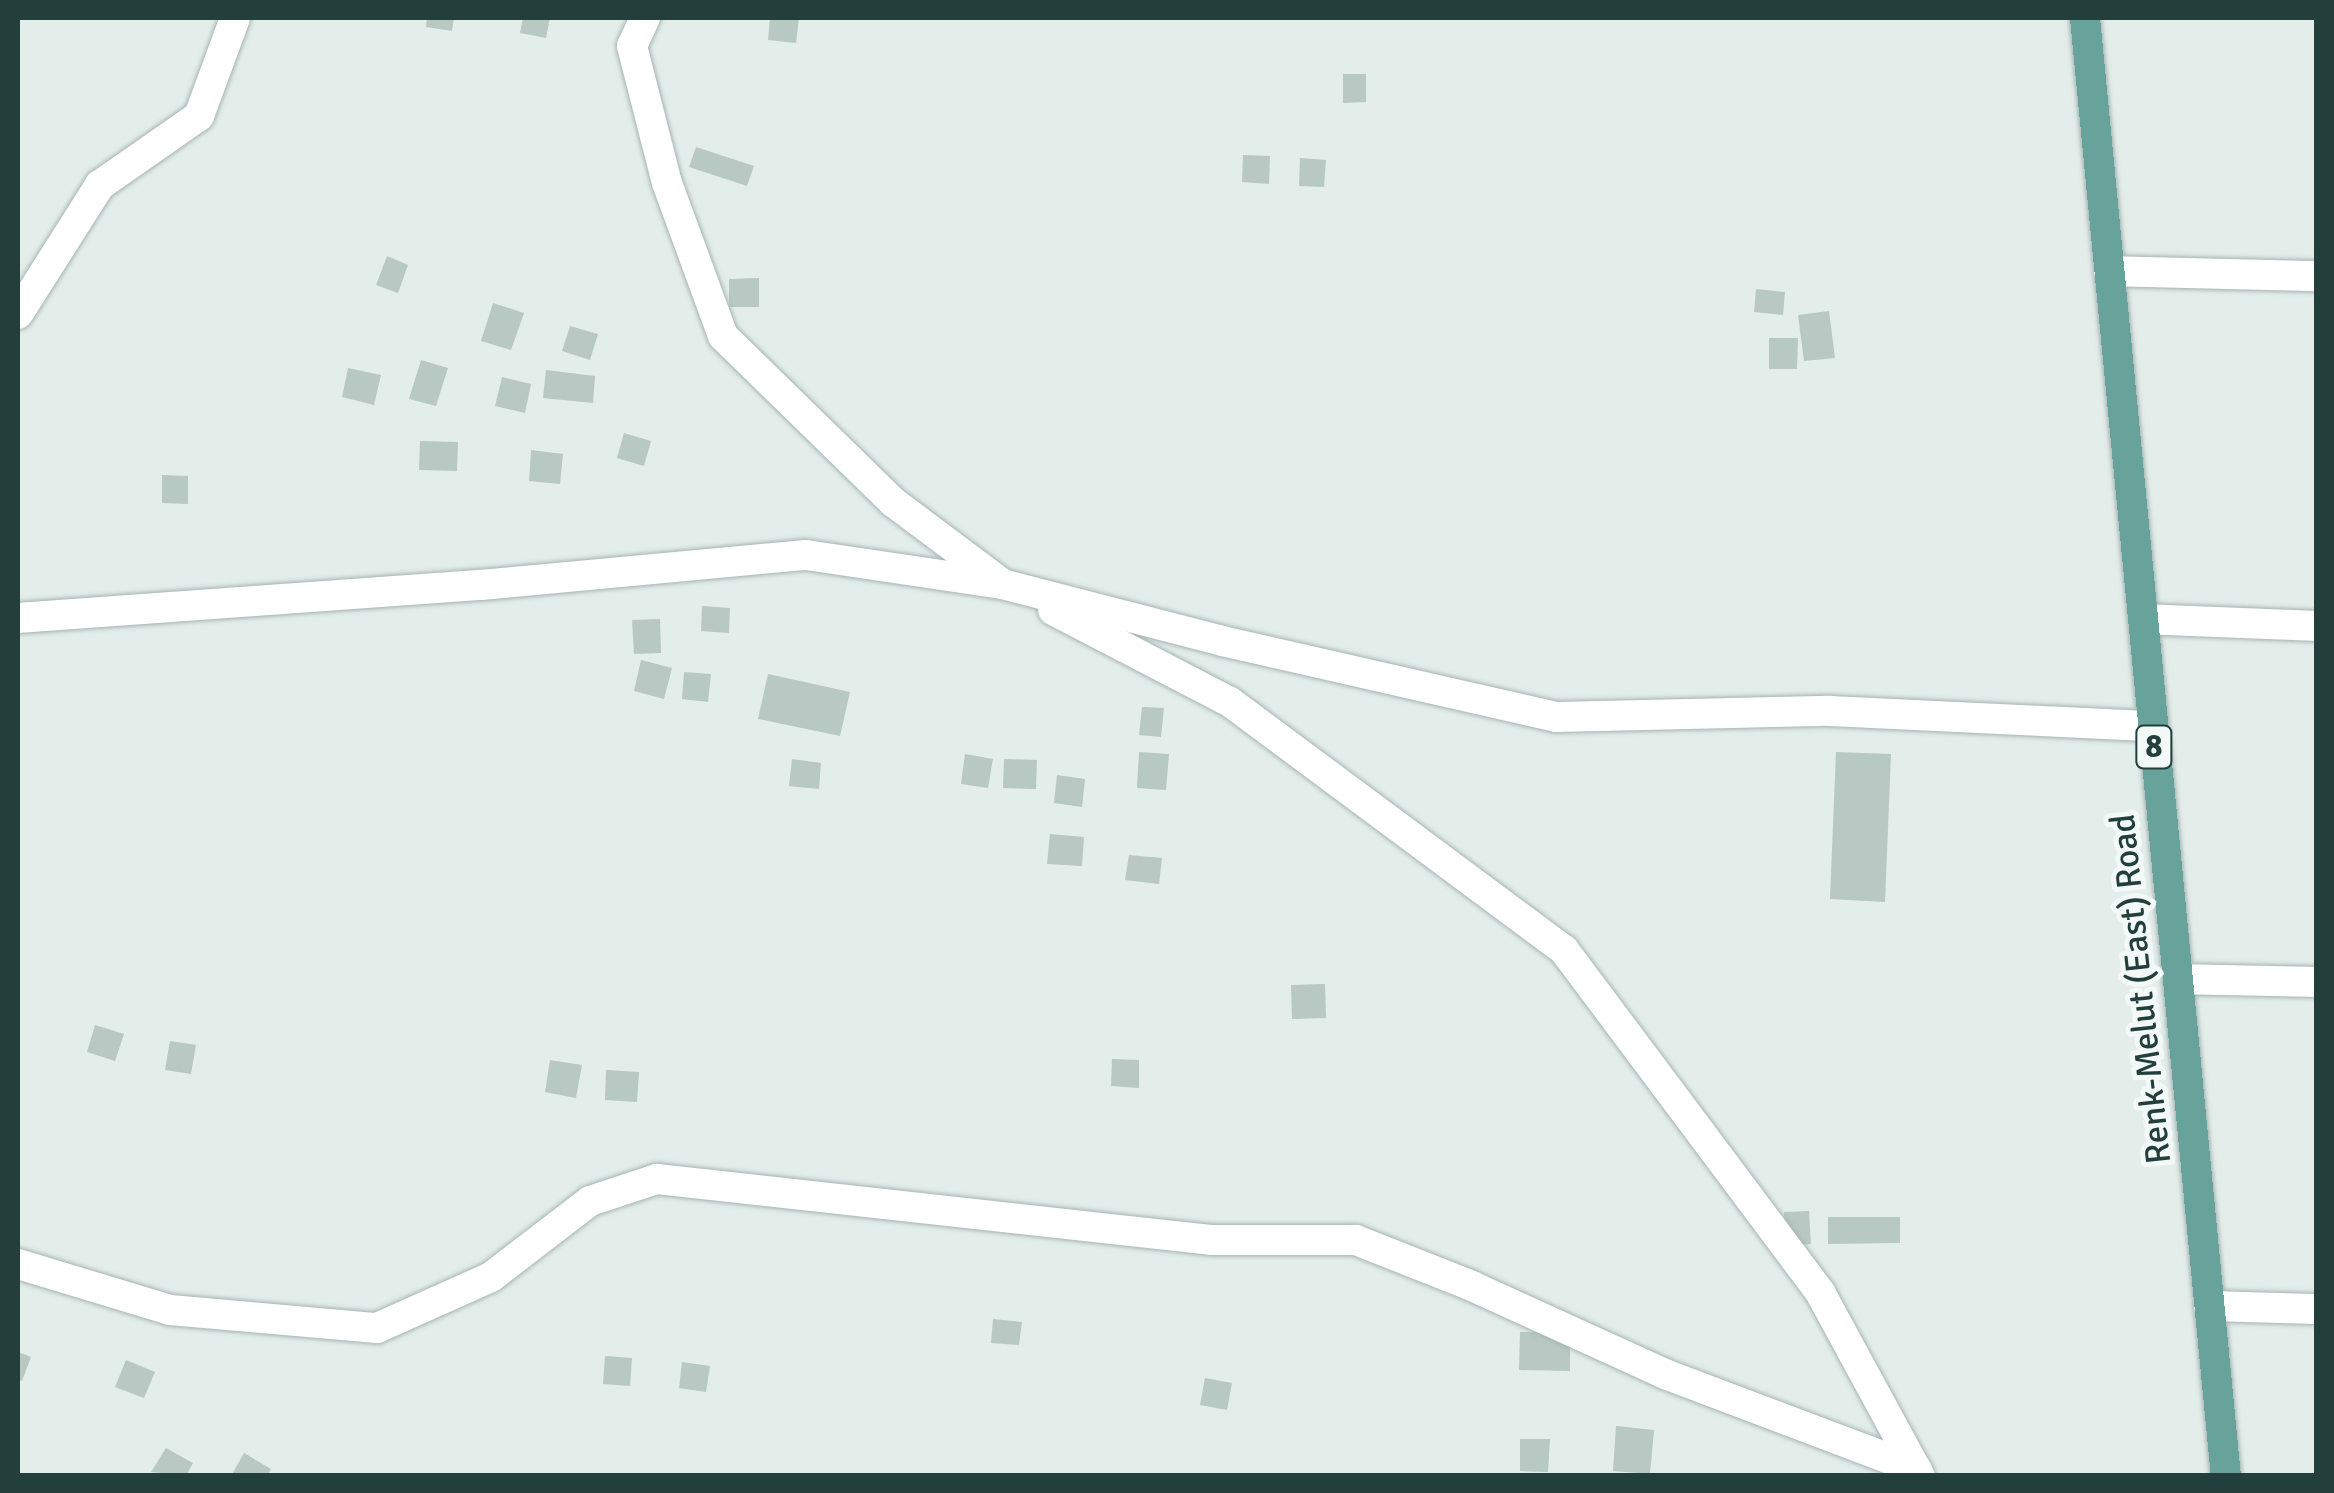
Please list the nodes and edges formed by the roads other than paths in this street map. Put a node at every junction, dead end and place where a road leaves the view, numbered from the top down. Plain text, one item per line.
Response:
1 (235, 18) edge
2 (646, 18) edge
3 (2085, 18) edge
4 (2110, 271) junction
5 (2316, 276) edge
6 (18, 314) edge
7 (1002, 584) junction
8 (18, 618) edge
9 (2142, 619) junction
10 (2316, 626) edge
11 (2152, 726) junction
12 (2178, 980) junction
13 (2316, 982) edge
14 (18, 1264) edge
15 (2209, 1306) junction
16 (2316, 1309) edge
17 (1919, 1472) edge
18 (2226, 1476) edge

1 - 6 street
2 - 7 street
3 - 4 main road, Renk-Melut (East) Road / 8
4 - 5 street
4 - 9 main road, Renk-Melut (East) Road / 8
7 - 8 street
7 - 11 street
7 - 17 street
9 - 10 street
9 - 11 main road, Renk-Melut (East) Road / 8
11 - 12 main road, Renk-Melut (East) Road / 8
12 - 13 street
12 - 15 main road, Renk-Melut (East) Road / 8
14 - 17 street
15 - 16 street
15 - 18 main road, Renk-Melut (East) Road / 8

